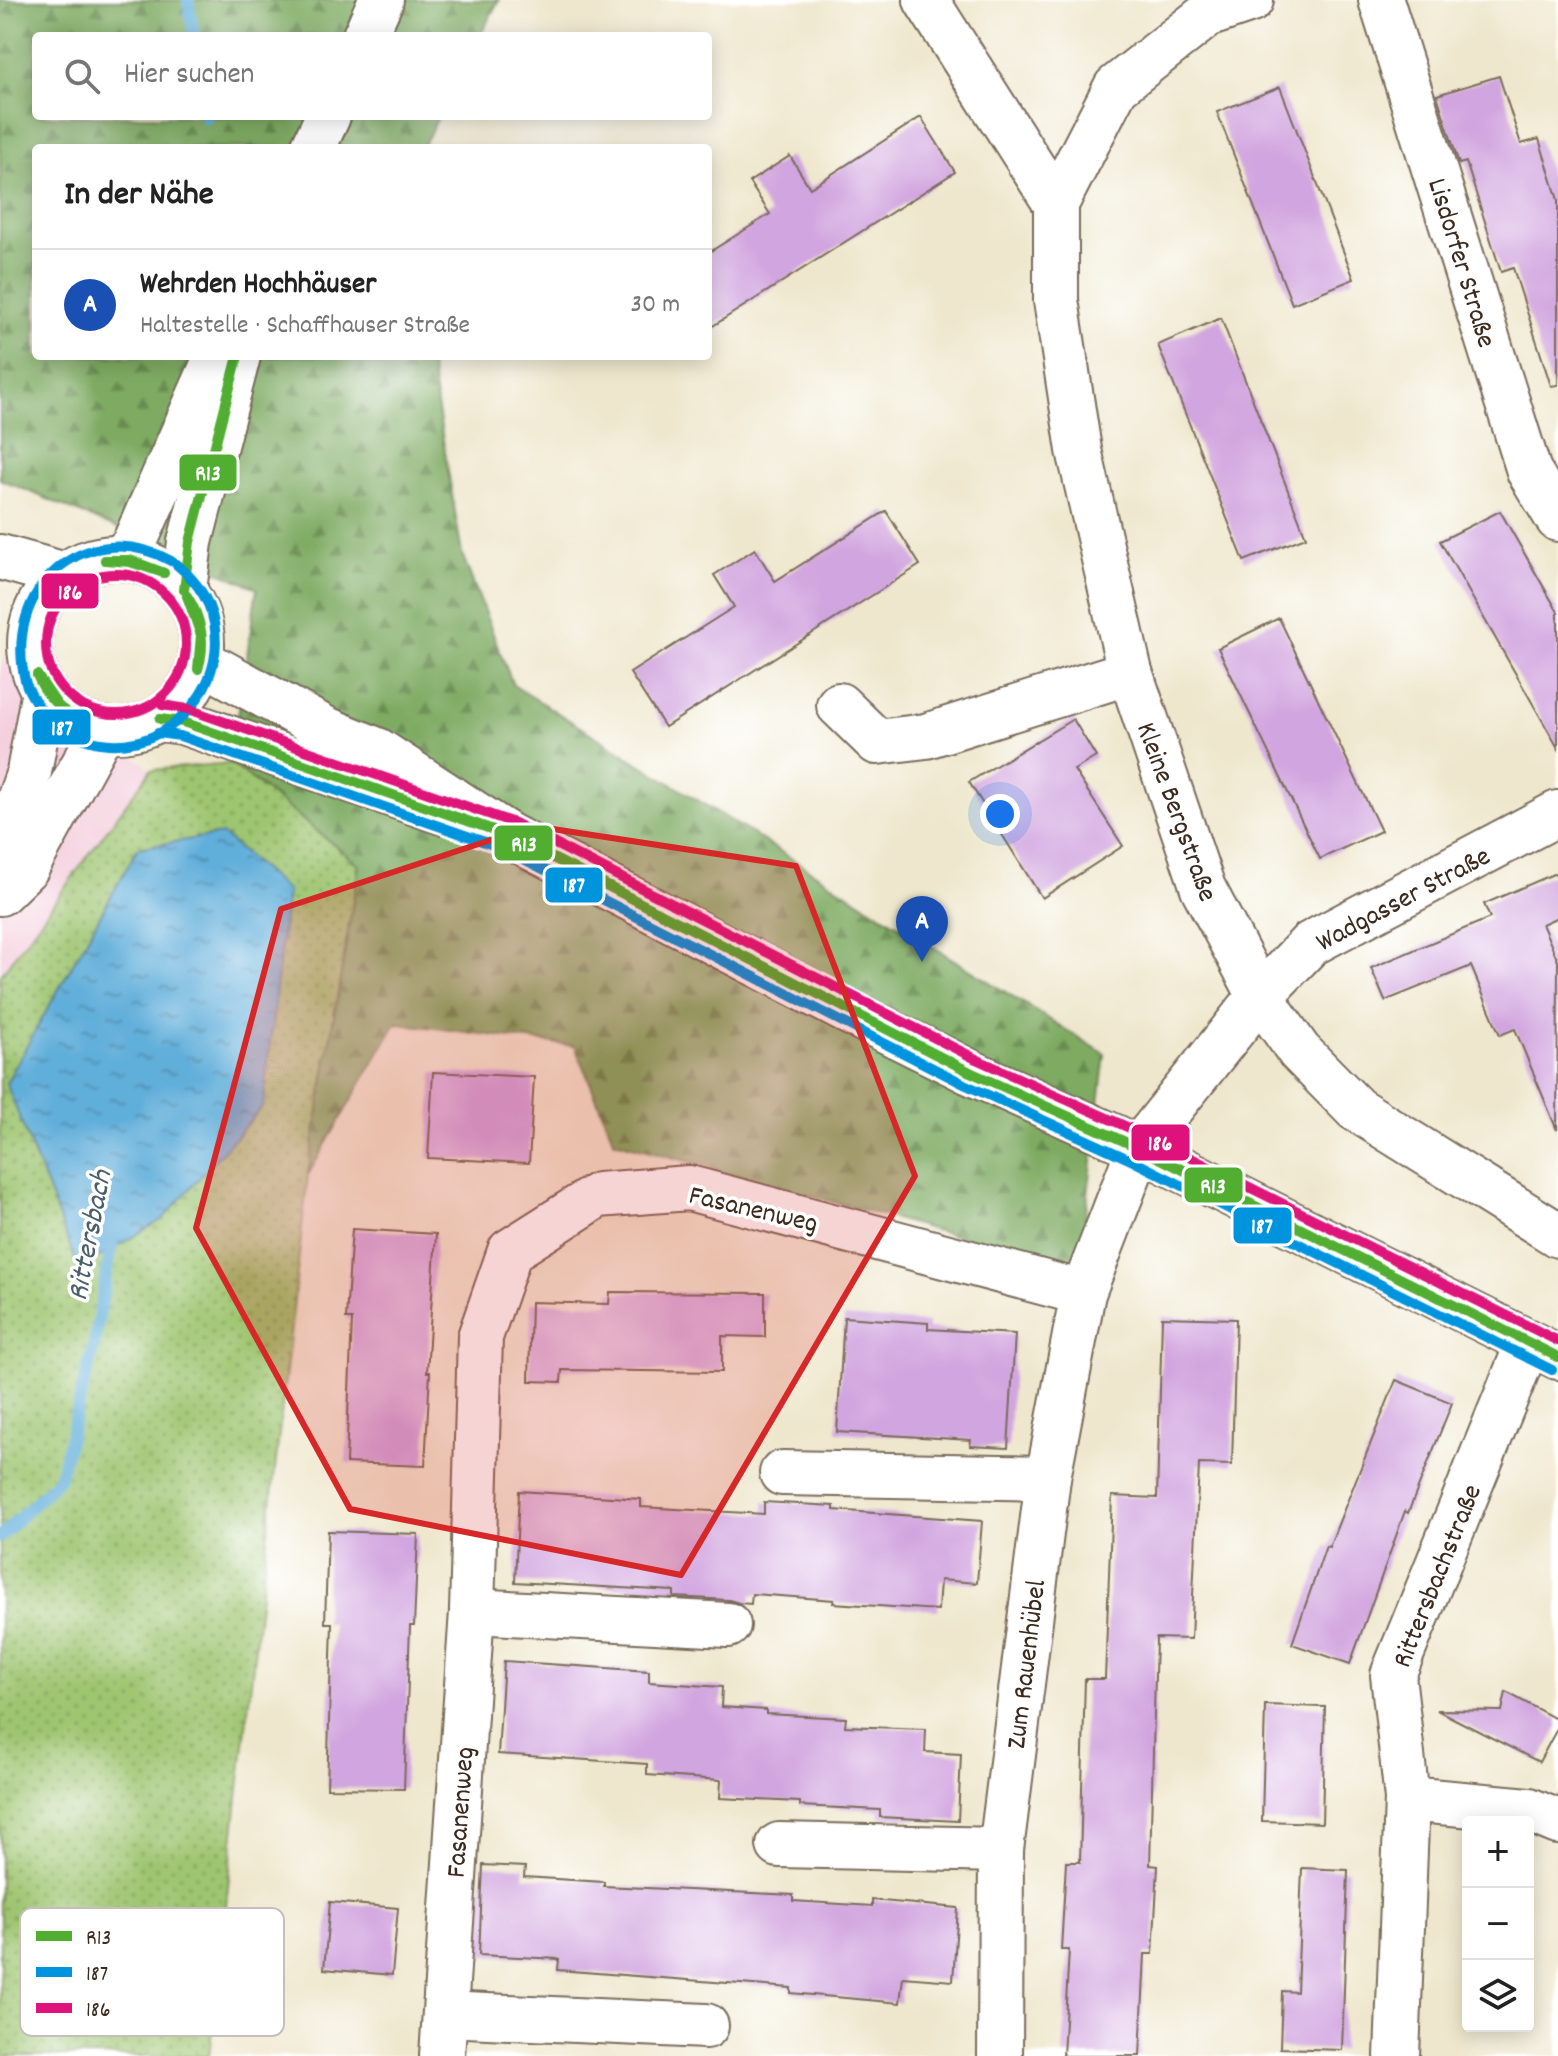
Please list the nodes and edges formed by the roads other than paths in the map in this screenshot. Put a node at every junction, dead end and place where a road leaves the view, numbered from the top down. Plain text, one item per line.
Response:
1 (381, 0) edge
2 (926, 0) edge
3 (1251, 0) edge
4 (1381, 0) edge
5 (367, 32) edge
6 (326, 120) edge
7 (315, 144) edge
8 (1056, 204) junction
9 (215, 360) edge
10 (237, 360) edge
11 (1558, 519) edge
12 (0, 557) edge
13 (120, 558) junction
14 (65, 575) junction
15 (184, 590) junction
16 (15, 624) edge
17 (201, 661) junction
18 (1130, 672) junction
19 (44, 691) junction
20 (839, 705) dead end
21 (160, 719) junction
22 (103, 729) junction
23 (1558, 813) edge
24 (508, 835) junction
25 (0, 853) edge
26 (0, 893) edge
27 (1260, 996) junction
28 (1139, 1148) junction
29 (1555, 1231) edge
30 (1083, 1293) junction
31 (1543, 1350) edge
32 (782, 1473) dead end
33 (1048, 1478) junction
34 (472, 1611) junction
35 (728, 1625) dead end
36 (1407, 1799) junction
37 (1558, 1822) edge
38 (779, 1845) dead end
39 (1001, 1850) junction
40 (706, 2026) dead end
41 (444, 2035) edge
42 (1000, 2056) edge
43 (1397, 2056) edge

1 - 5 street
2 - 8 street
3 - 8 street, Kleine Bergstraße
4 - 11 street, Lisdorfer Straße
6 - 7 street
8 - 18 street, Kleine Bergstraße
9 - 13 street
10 - 15 street
12 - 14 street
13 - 14 street
13 - 15 street
14 - 16 street
15 - 17 street
16 - 19 street
17 - 21 street
17 - 24 street
18 - 20 street
18 - 27 street, Kleine Bergstraße
19 - 22 street
19 - 25 street
21 - 22 street
21 - 24 street
22 - 26 street
23 - 27 street, Wadgasser Straße
24 - 28 street
27 - 28 street, Wadgasser Straße
27 - 29 street, Kleine Bergstraße
28 - 30 street, Zum Rauenhübel
28 - 31 street
30 - 33 street, Zum Rauenhübel
30 - 34 street, Fasanenweg
31 - 36 street, Rittersbachstraße
32 - 33 street
33 - 39 street, Zum Rauenhübel
34 - 35 street
34 - 41 street, Fasanenweg
36 - 37 street
36 - 43 street, Rittersbachstraße
38 - 39 street
39 - 42 street, Zum Rauenhübel
40 - 41 street, Fasanenweg

